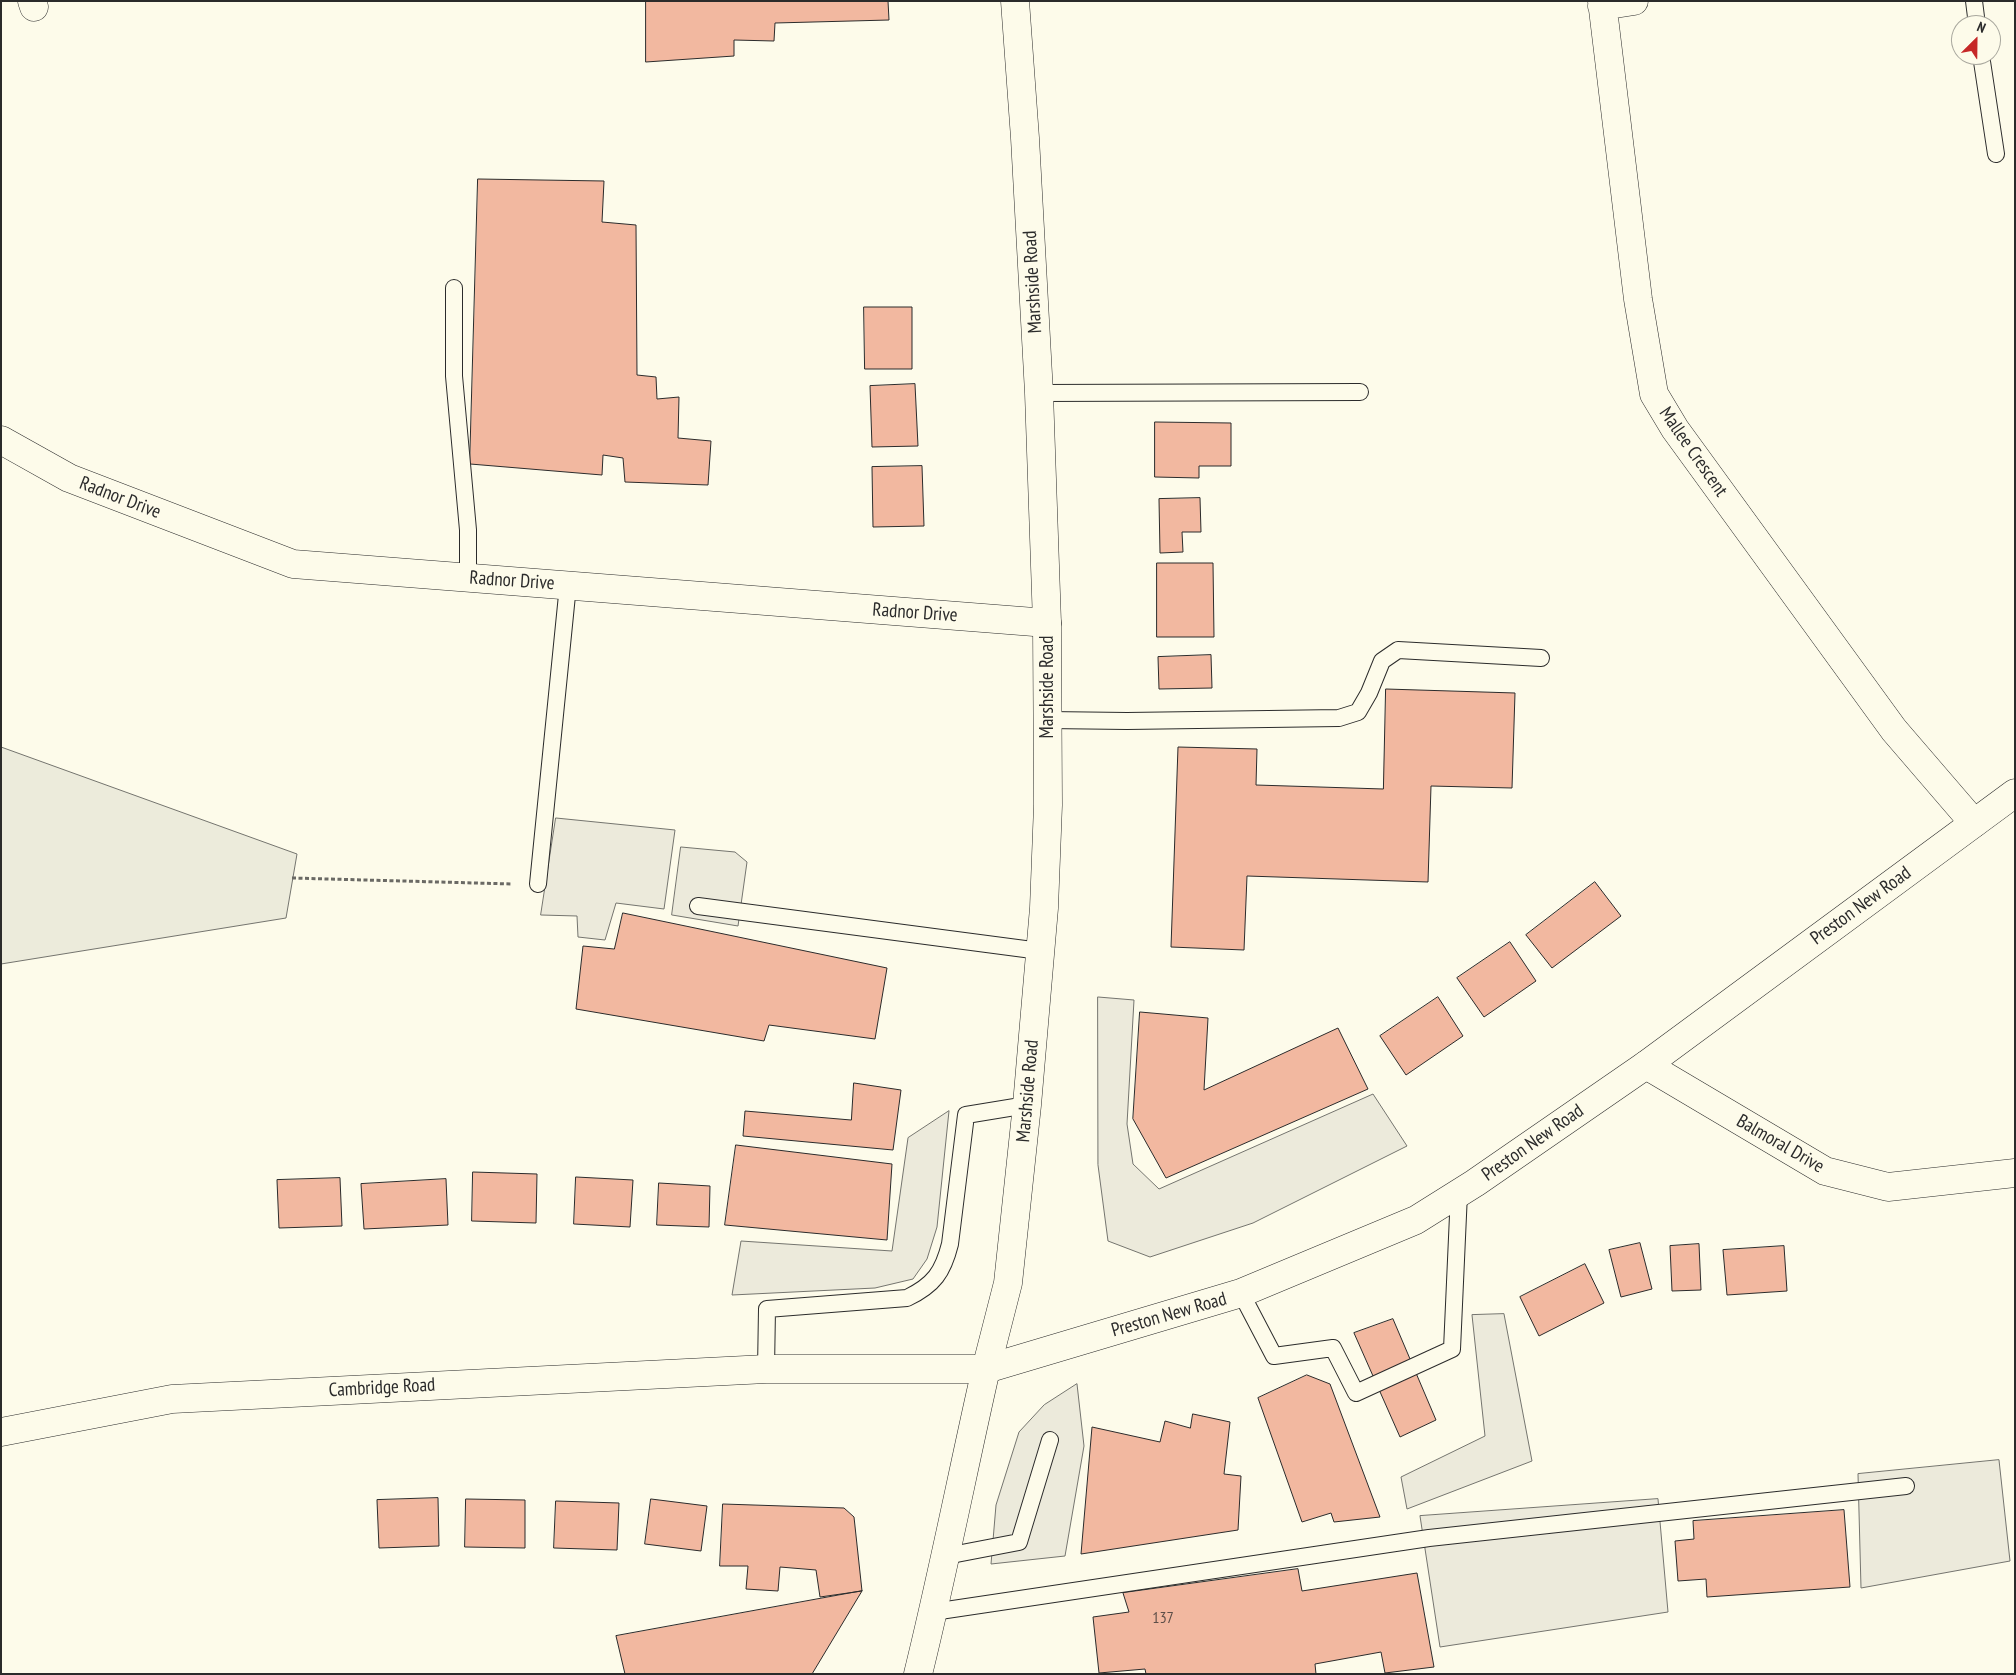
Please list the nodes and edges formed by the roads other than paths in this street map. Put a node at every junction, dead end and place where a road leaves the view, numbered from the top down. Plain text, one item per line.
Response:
1 (1015, 1) edge
2 (1634, 1) edge
3 (1974, 1) edge
4 (1602, 3) edge
5 (1976, 15) edge
6 (1983, 65) edge
7 (1996, 154) dead end
8 (454, 288) dead end
9 (1360, 392) dead end
10 (1039, 393) junction
11 (1, 440) edge
12 (468, 578) junction
13 (568, 586) junction
14 (1048, 623) junction
15 (1541, 658) dead end
16 (1048, 720) junction
17 (2015, 794) edge
18 (1974, 823) junction
19 (538, 884) road end
20 (698, 906) dead end
21 (1040, 951) junction
22 (1646, 1065) junction
23 (1027, 1105) junction
24 (2015, 1173) edge
25 (1459, 1193) junction
26 (1241, 1294) junction
27 (766, 1368) junction
28 (986, 1369) junction
29 (1, 1432) edge
30 (1050, 1440) dead end
31 (1906, 1486) dead end
32 (946, 1556) junction
33 (934, 1612) junction
34 (918, 1674) edge

1 - 10 main road, Marshside Road
2 - 4 main road
3 - 5 lane
4 - 18 main road, Mallee Crescent
6 - 7 lane
8 - 12 lane
9 - 10 lane
10 - 14 main road, Marshside Road
11 - 12 main road, Radnor Drive
12 - 13 main road, Radnor Drive
13 - 14 main road, Radnor Drive
13 - 19 lane
14 - 16 main road, Marshside Road
15 - 16 lane
16 - 21 main road, Marshside Road
17 - 18 main road, Preston New Road
18 - 22 main road, Preston New Road
20 - 21 lane
21 - 23 main road, Marshside Road
22 - 24 main road, Balmoral Drive
22 - 25 main road, Preston New Road
23 - 27 lane
23 - 28 main road, Marshside Road
25 - 26 main road, Preston New Road
25 - 26 lane
26 - 28 main road, Preston New Road
27 - 28 main road, Preston New Road
27 - 29 main road, Cambridge Road
28 - 32 main road
30 - 32 lane
31 - 33 lane
32 - 33 main road
33 - 34 main road

